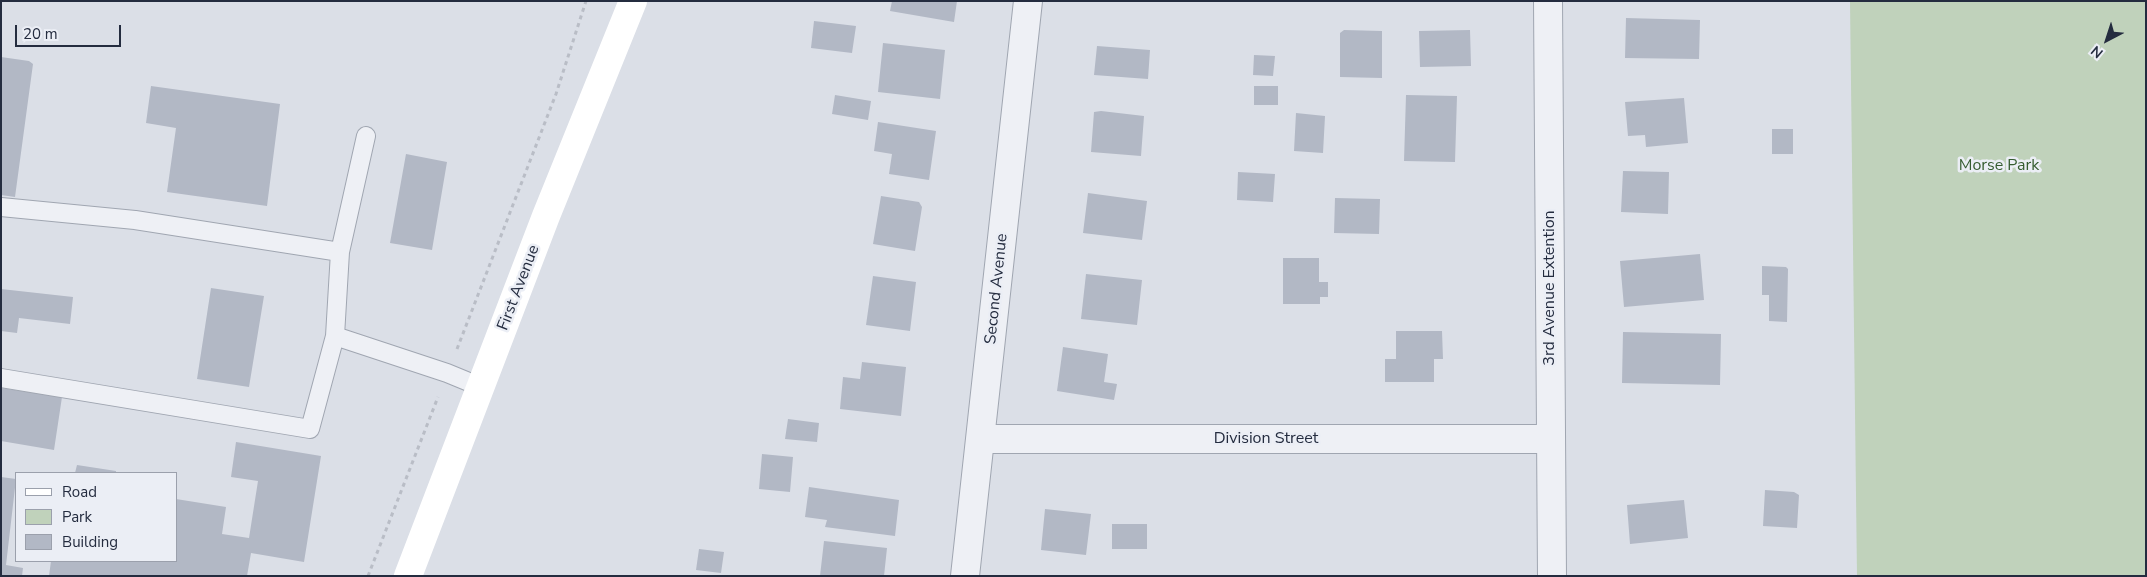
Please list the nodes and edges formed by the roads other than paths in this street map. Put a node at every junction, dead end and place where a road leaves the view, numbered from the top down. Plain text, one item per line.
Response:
1 (633, 1) edge
2 (1028, 1) edge
3 (1548, 1) edge
4 (366, 136) dead end
5 (1, 207) edge
6 (340, 252) junction
7 (334, 336) junction
8 (1, 378) edge
9 (480, 387) junction
10 (1551, 438) junction
11 (980, 440) junction
12 (408, 576) edge
13 (965, 576) edge
14 (1552, 576) edge

1 - 9 street, First Avenue
2 - 11 street, Second Avenue
3 - 10 street, 3rd Avenue Extention
4 - 6 lane
5 - 6 lane
6 - 7 lane
7 - 8 lane
7 - 9 lane
9 - 12 street, First Avenue
10 - 11 street, Division Street
10 - 14 street, 3rd Avenue Extention
11 - 13 street, Second Avenue

